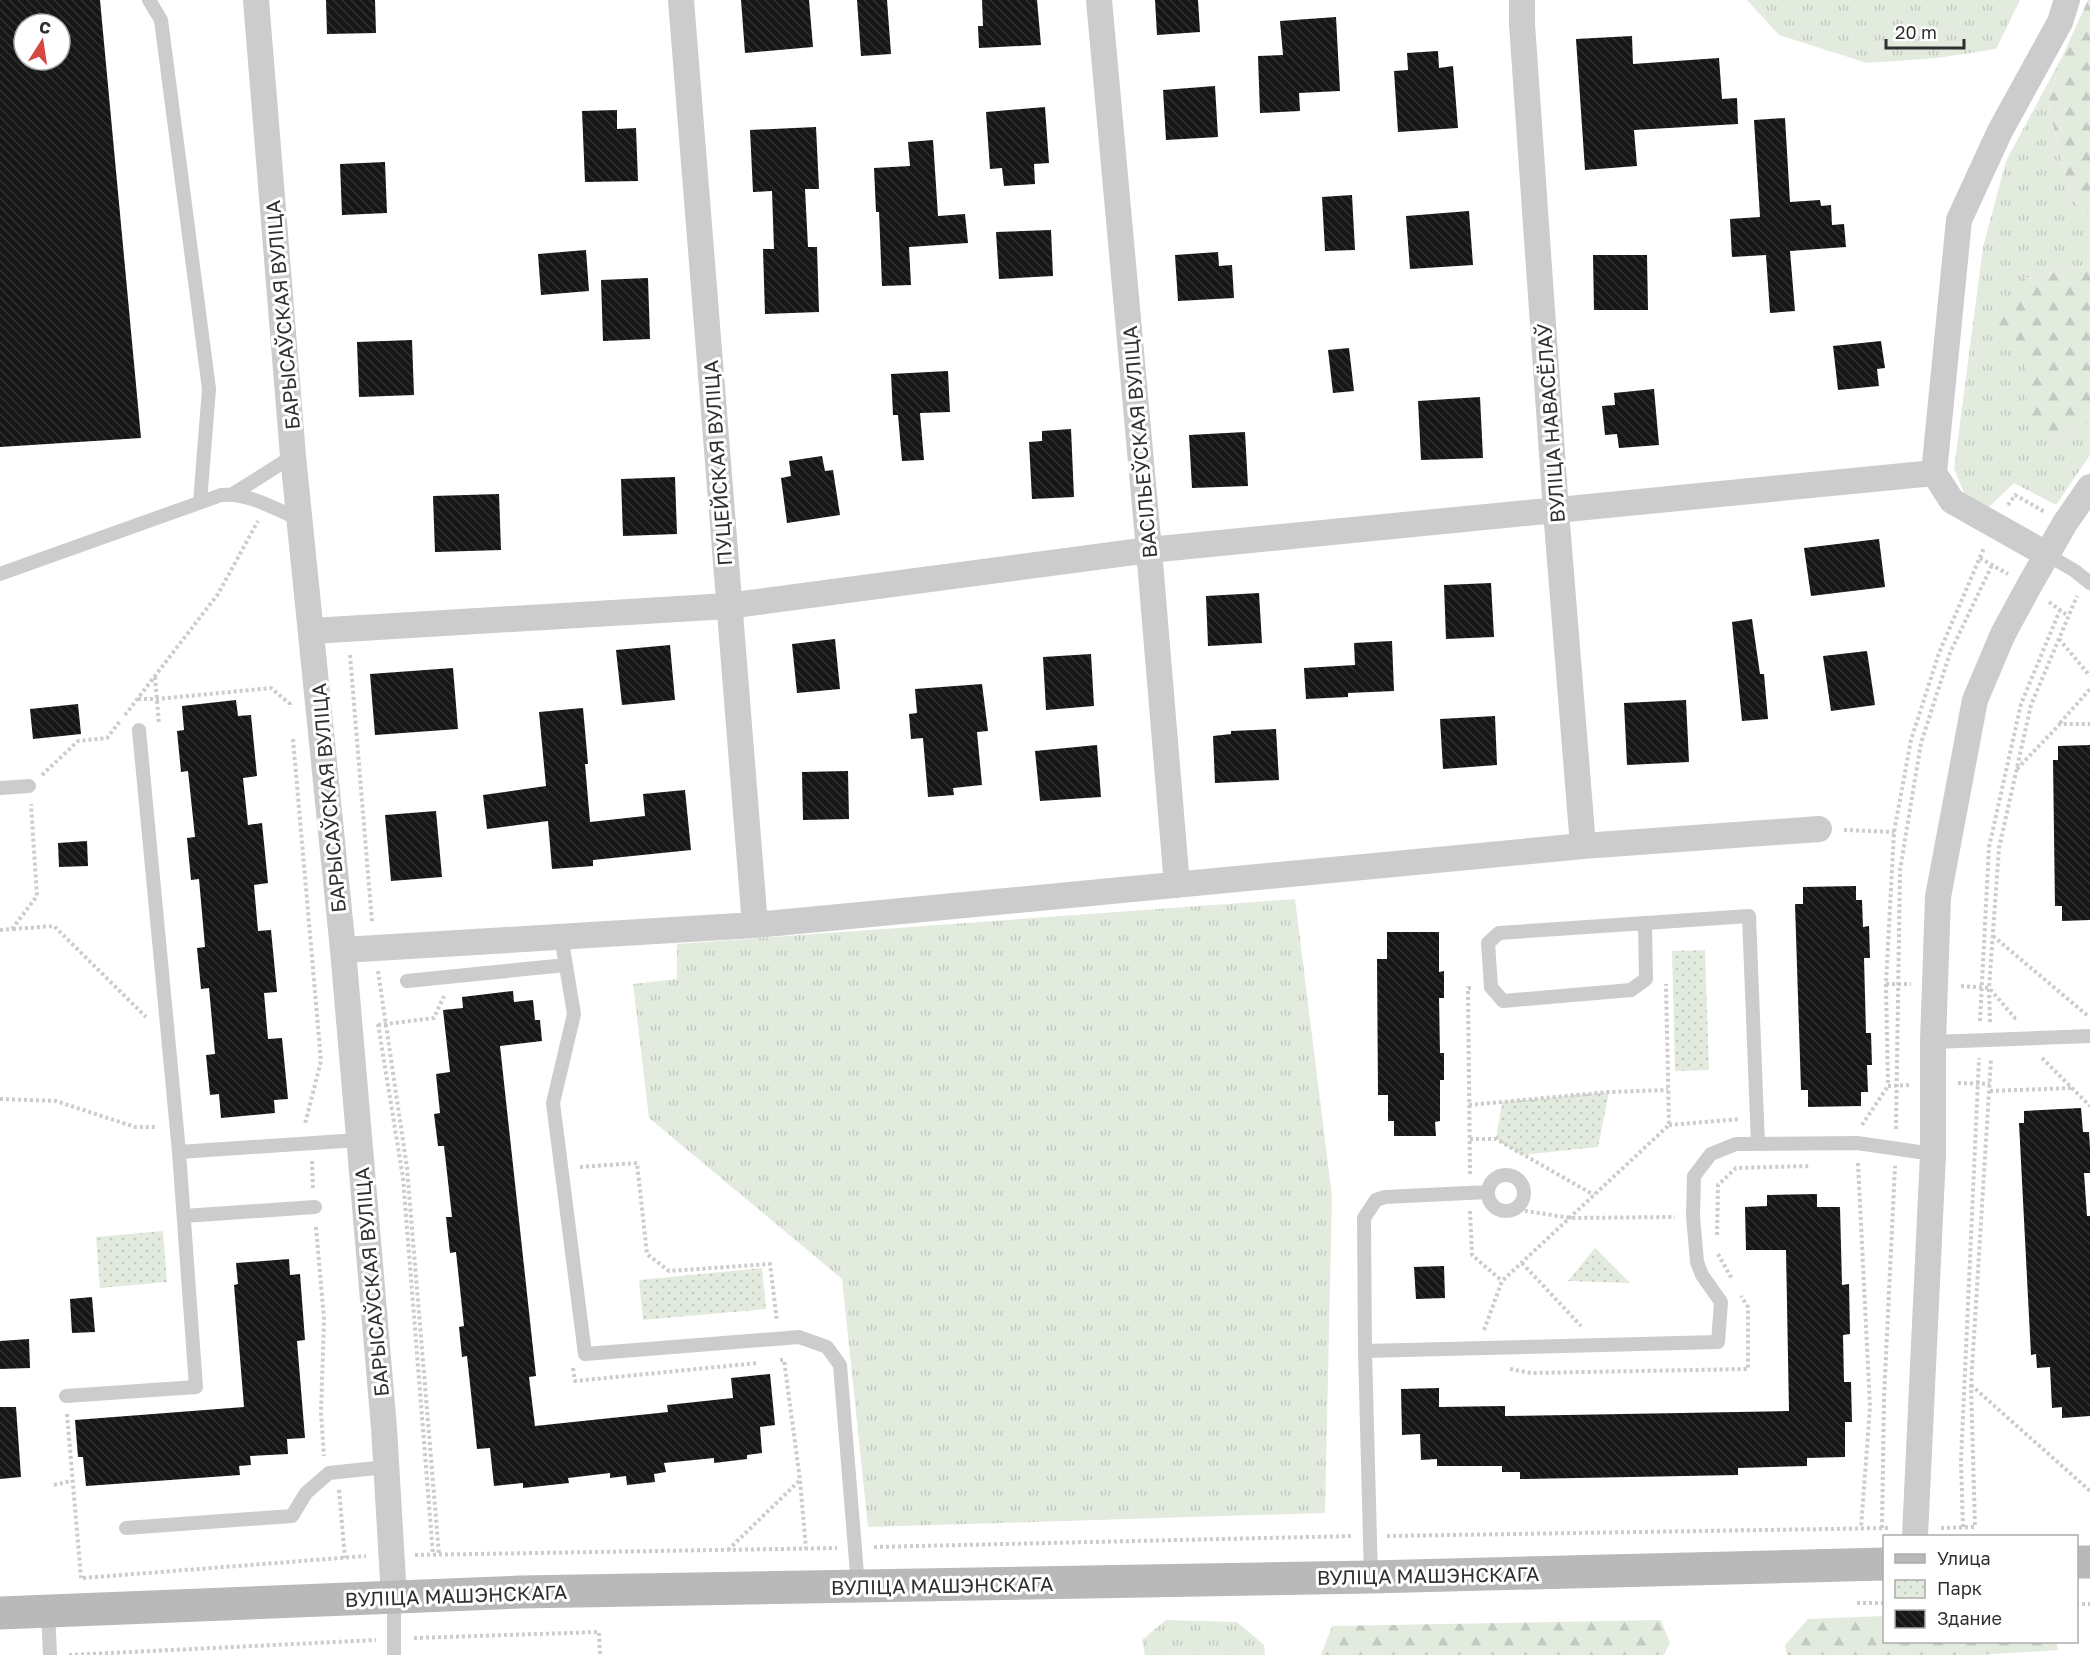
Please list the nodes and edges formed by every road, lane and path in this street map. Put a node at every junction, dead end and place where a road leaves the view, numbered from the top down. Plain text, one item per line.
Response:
1 (149, 0) edge
2 (256, 0) edge
3 (681, 0) edge
4 (1099, 0) edge
5 (1522, 0) edge
6 (2067, 0) edge
7 (293, 456) junction
8 (1934, 473) junction
9 (2090, 488) edge
10 (233, 494) junction
11 (200, 502) junction
12 (267, 505) junction
13 (1556, 511) junction
14 (299, 519) junction
15 (2064, 523) junction
16 (1994, 525) junction
17 (1149, 550) junction
18 (2046, 554) junction
19 (0, 574) edge
20 (2090, 583) edge
21 (728, 606) junction
22 (2060, 610) dead end
23 (348, 628) junction
24 (312, 631) junction
25 (2059, 639) dead end
26 (2090, 676) edge
27 (155, 677) junction
28 (2090, 689) edge
29 (138, 699) junction
30 (157, 699) junction
31 (291, 716) dead end
32 (2060, 724) junction
33 (2090, 724) edge
34 (292, 728) dead end
35 (139, 730) dead end
36 (160, 734) dead end
37 (2016, 770) dead end
38 (29, 786) junction
39 (0, 788) edge
40 (1819, 829) joint
41 (1894, 832) junction
42 (1583, 846) junction
43 (1177, 885) junction
44 (1645, 923) junction
45 (755, 925) junction
46 (12, 929) junction
47 (0, 930) edge
48 (561, 936) junction
49 (1992, 936) dead end
50 (374, 948) junction
51 (343, 950) junction
52 (566, 965) junction
53 (1666, 979) dead end
54 (407, 981) dead end
55 (1935, 984) junction
56 (1491, 987) junction
57 (447, 988) dead end
58 (1981, 988) junction
59 (376, 1014) dead end
60 (2079, 1017) dead end
61 (2090, 1017) edge
62 (2026, 1018) dead end
63 (385, 1024) junction
64 (378, 1025) junction
65 (2090, 1036) edge
66 (168, 1039) junction
67 (1980, 1041) junction
68 (1933, 1042) junction
69 (2042, 1058) dead end
70 (1888, 1086) dead end
71 (2072, 1088) junction
72 (1668, 1090) junction
73 (1990, 1091) dead end
74 (0, 1099) edge
75 (1469, 1105) junction
76 (2090, 1106) edge
77 (176, 1127) junction
78 (1470, 1139) junction
79 (358, 1140) junction
80 (310, 1143) junction
81 (1857, 1143) junction
82 (1758, 1144) junction
83 (179, 1152) junction
84 (1933, 1154) junction
85 (1858, 1164) dead end
86 (562, 1169) junction
87 (1488, 1192) junction
88 (1470, 1194) junction
89 (1594, 1196) junction
90 (315, 1207) junction
91 (1513, 1209) junction
92 (1717, 1215) dead end
93 (184, 1216) junction
94 (1693, 1216) junction
95 (1571, 1218) junction
96 (1522, 1263) junction
97 (1502, 1281) junction
98 (779, 1338) junction
99 (1600, 1346) junction
100 (1477, 1349) junction
101 (1365, 1352) junction
102 (572, 1357) dead end
103 (784, 1360) junction
104 (772, 1361) dead end
105 (761, 1362) dead end
106 (1971, 1385) dead end
107 (66, 1396) joint
108 (386, 1467) junction
109 (329, 1473) junction
110 (800, 1480) junction
111 (71, 1481) junction
112 (54, 1485) dead end
113 (2090, 1491) edge
114 (1963, 1527) junction
115 (1975, 1527) dead end
116 (126, 1528) dead end
117 (1861, 1528) junction
118 (1941, 1528) dead end
119 (1905, 1532) edge
120 (1369, 1536) junction
121 (854, 1548) junction
122 (806, 1550) junction
123 (728, 1551) junction
124 (392, 1554) junction
125 (433, 1555) junction
126 (439, 1555) junction
127 (345, 1558) junction
128 (1883, 1564) edge
129 (1371, 1577) junction
130 (69, 1578) dead end
131 (81, 1578) junction
132 (858, 1586) junction
133 (394, 1597) junction
134 (1857, 1603) dead end
135 (1883, 1603) edge
136 (48, 1611) junction
137 (0, 1613) edge
138 (393, 1639) junction
139 (50, 1655) edge
140 (66, 1655) edge
141 (394, 1655) edge
142 (600, 1655) edge

1 - 11 lane
2 - 7 street, БАРЫСАЎСКАЯ ВУЛІЦА
3 - 21 street, ПУЦЕЙСКАЯ ВУЛІЦА
4 - 17 street, ВАСІЛЬЕЎСКАЯ ВУЛІЦА
5 - 13 street, ВУЛІЦА НАВАСЁЛАЎ
6 - 8 street
7 - 10 lane
7 - 14 street, БАРЫСАЎСКАЯ ВУЛІЦА
8 - 13 street
8 - 16 street
9 - 15 street
10 - 11 lane
10 - 12 lane
11 - 19 lane
12 - 14 lane
12 - 27 path
13 - 17 street
13 - 42 street, ВУЛІЦА НАВАСЁЛАЎ
14 - 24 street, БАРЫСАЎСКАЯ ВУЛІЦА
15 - 16 path
15 - 18 street
16 - 18 street
16 - 41 path
17 - 21 street
17 - 43 street, ВАСІЛЬЕЎСКАЯ ВУЛІЦА
18 - 20 lane
18 - 55 street
21 - 23 street
21 - 45 street, ПУЦЕЙСКАЯ ВУЛІЦА
22 - 58 path
23 - 24 street
23 - 50 path
24 - 51 street, БАРЫСАЎСКАЯ ВУЛІЦА
25 - 26 path
27 - 29 path
27 - 30 path
28 - 32 path
29 - 30 path
29 - 38 path
30 - 31 path
30 - 36 path
32 - 33 path
32 - 37 path
34 - 80 path
35 - 66 lane
38 - 39 lane
38 - 46 path
40 - 41 path
40 - 42 street
41 - 55 path
42 - 43 street
43 - 45 street
44 - 56 lane
44 - 56 lane
44 - 82 lane
45 - 48 street
46 - 47 path
46 - 66 path
48 - 50 street
48 - 52 lane
49 - 61 path
50 - 51 street
50 - 63 path
51 - 79 street, БАРЫСАЎСКАЯ ВУЛІЦА
52 - 54 lane
52 - 86 lane
53 - 72 path
55 - 58 path
55 - 68 street
56 - 75 path
57 - 63 path
58 - 62 path
58 - 67 path
59 - 64 path
60 - 61 path
63 - 64 path
63 - 126 path
64 - 125 path
65 - 67 lane
66 - 77 lane
67 - 68 lane
67 - 114 path
68 - 84 street
69 - 71 path
70 - 81 path
71 - 73 path
71 - 76 path
72 - 75 path
72 - 89 path
74 - 77 path
75 - 78 path
77 - 83 lane
78 - 88 path
78 - 89 path
79 - 80 lane
79 - 108 street, БАРЫСАЎСКАЯ ВУЛІЦА
80 - 83 lane
80 - 90 path
81 - 82 lane
81 - 84 lane
82 - 94 lane
83 - 93 lane
84 - 119 street
85 - 117 path
86 - 98 path
86 - 98 lane
87 - 88 lane
87 - 91 lane
87 - 91 lane
88 - 97 path
88 - 101 lane
89 - 95 path
90 - 93 lane
90 - 109 path
91 - 95 path
92 - 94 path
93 - 107 lane
94 - 95 path
94 - 99 lane
95 - 96 path
96 - 97 path
96 - 99 path
97 - 100 path
98 - 103 path
98 - 121 lane
99 - 100 lane
100 - 101 lane
101 - 120 lane
102 - 105 path
103 - 104 path
103 - 110 path
106 - 113 path
107 - 111 path
108 - 109 lane
108 - 124 street, БАРЫСАЎСКАЯ ВУЛІЦА
109 - 116 lane
109 - 127 path
110 - 122 path
110 - 123 path
111 - 112 path
111 - 131 path
114 - 115 path
114 - 118 path
117 - 119 path
117 - 120 path
120 - 121 path
120 - 129 lane
121 - 122 path
121 - 132 lane
122 - 123 path
123 - 126 path
124 - 125 path
124 - 127 path
124 - 133 street, БАРЫСАЎСКАЯ ВУЛІЦА
125 - 126 path
127 - 131 path
128 - 129 main road, ВУЛІЦА МАШЭНСКАГА
129 - 132 main road, ВУЛІЦА МАШЭНСКАГА
130 - 131 path
132 - 133 main road, ВУЛІЦА МАШЭНСКАГА
133 - 136 main road, ВУЛІЦА МАШЭНСКАГА
133 - 138 lane
134 - 135 path
136 - 137 main road, ВУЛІЦА МАШЭНСКАГА
136 - 139 lane
138 - 140 path
138 - 141 lane
138 - 142 path

